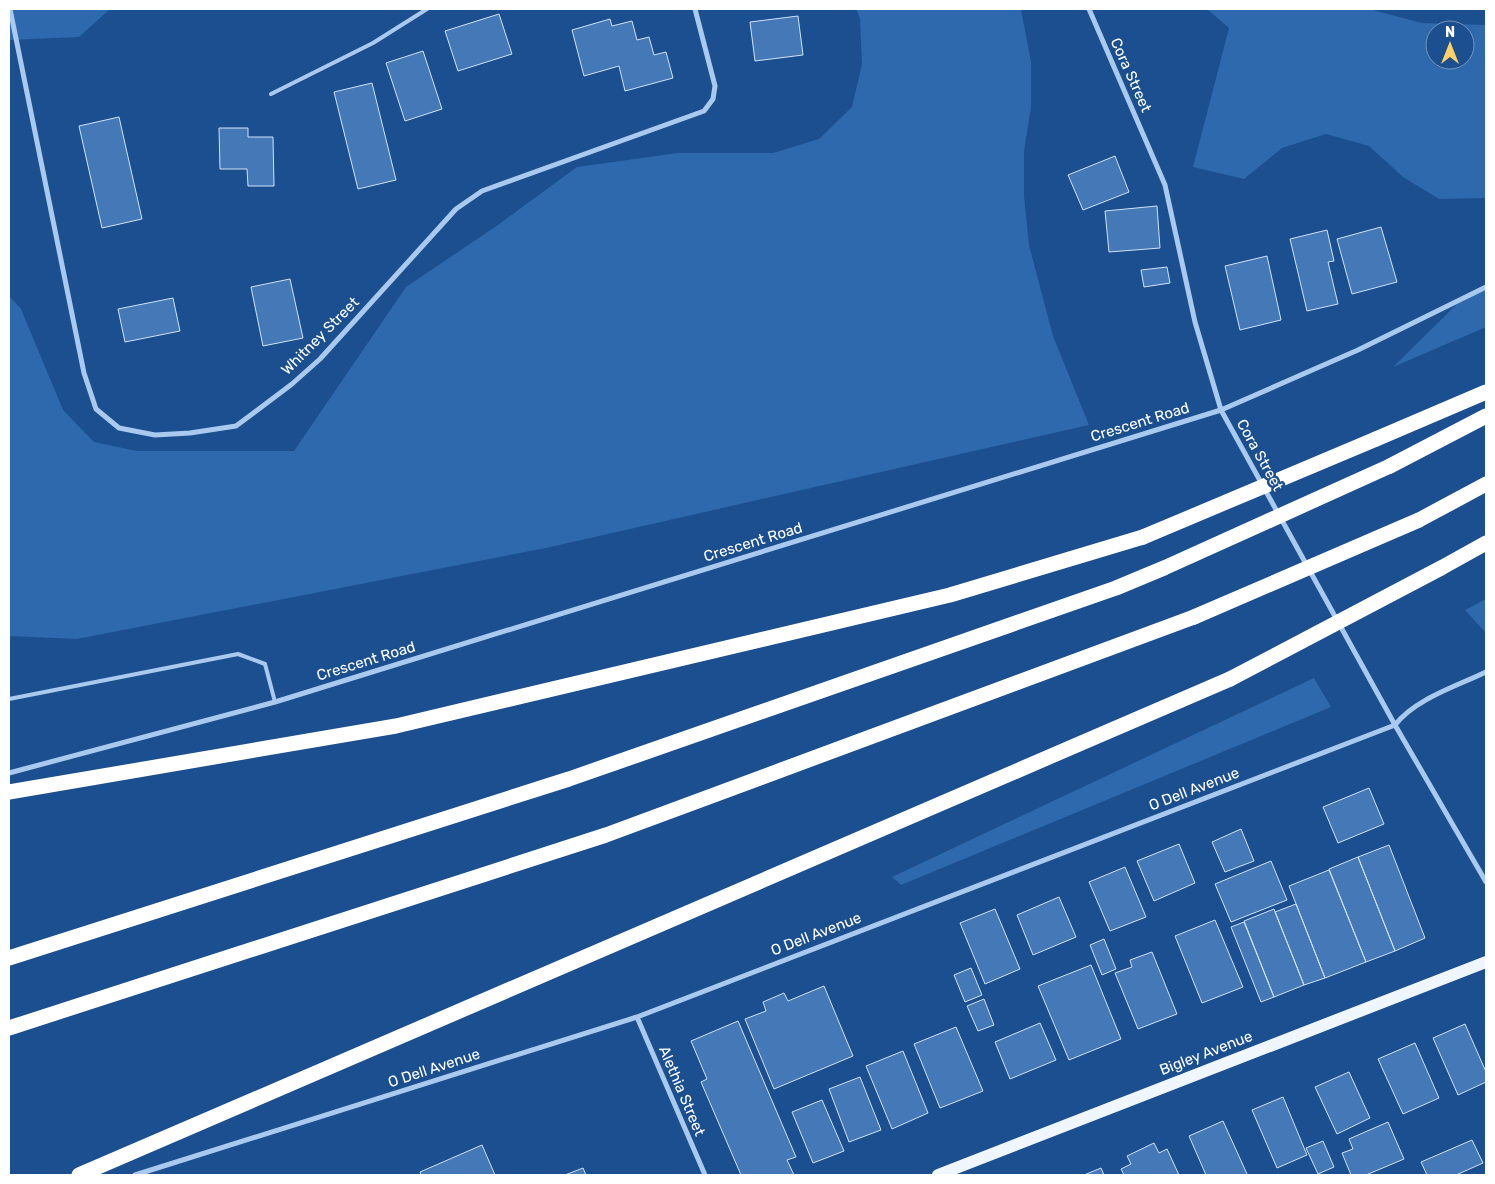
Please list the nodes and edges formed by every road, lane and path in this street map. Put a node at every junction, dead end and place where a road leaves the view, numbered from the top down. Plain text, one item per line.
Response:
1 (10, 9) edge
2 (427, 9) edge
3 (695, 9) edge
4 (1089, 9) edge
5 (271, 94) dead end
6 (1486, 287) edge
7 (1486, 392) edge
8 (1221, 410) junction
9 (1486, 416) edge
10 (1486, 484) edge
11 (1486, 543) edge
12 (1486, 672) edge
13 (9, 699) edge
14 (275, 702) junction
15 (1395, 725) junction
16 (9, 773) edge
17 (9, 792) edge
18 (1486, 882) edge
19 (9, 958) edge
20 (1486, 962) edge
21 (637, 1016) junction
22 (9, 1028) edge
23 (79, 1175) edge
24 (135, 1175) edge
25 (705, 1175) edge
26 (938, 1175) edge

1 - 3 street, Whitney Street
2 - 5 lane
4 - 8 street, Cora Street
6 - 8 street, Crescent Road
7 - 17 highway, bridge
8 - 14 street, Crescent Road
8 - 15 street, Cora Street
9 - 19 highway, bridge
10 - 22 highway, bridge
11 - 23 highway, bridge
12 - 15 street, O Dell Avenue
13 - 14 lane
14 - 16 street, Crescent Road
15 - 18 street, Cora Street
15 - 21 street, O Dell Avenue
20 - 26 main road, Bigley Avenue
21 - 24 street, O Dell Avenue
21 - 25 street, Alethia Street

